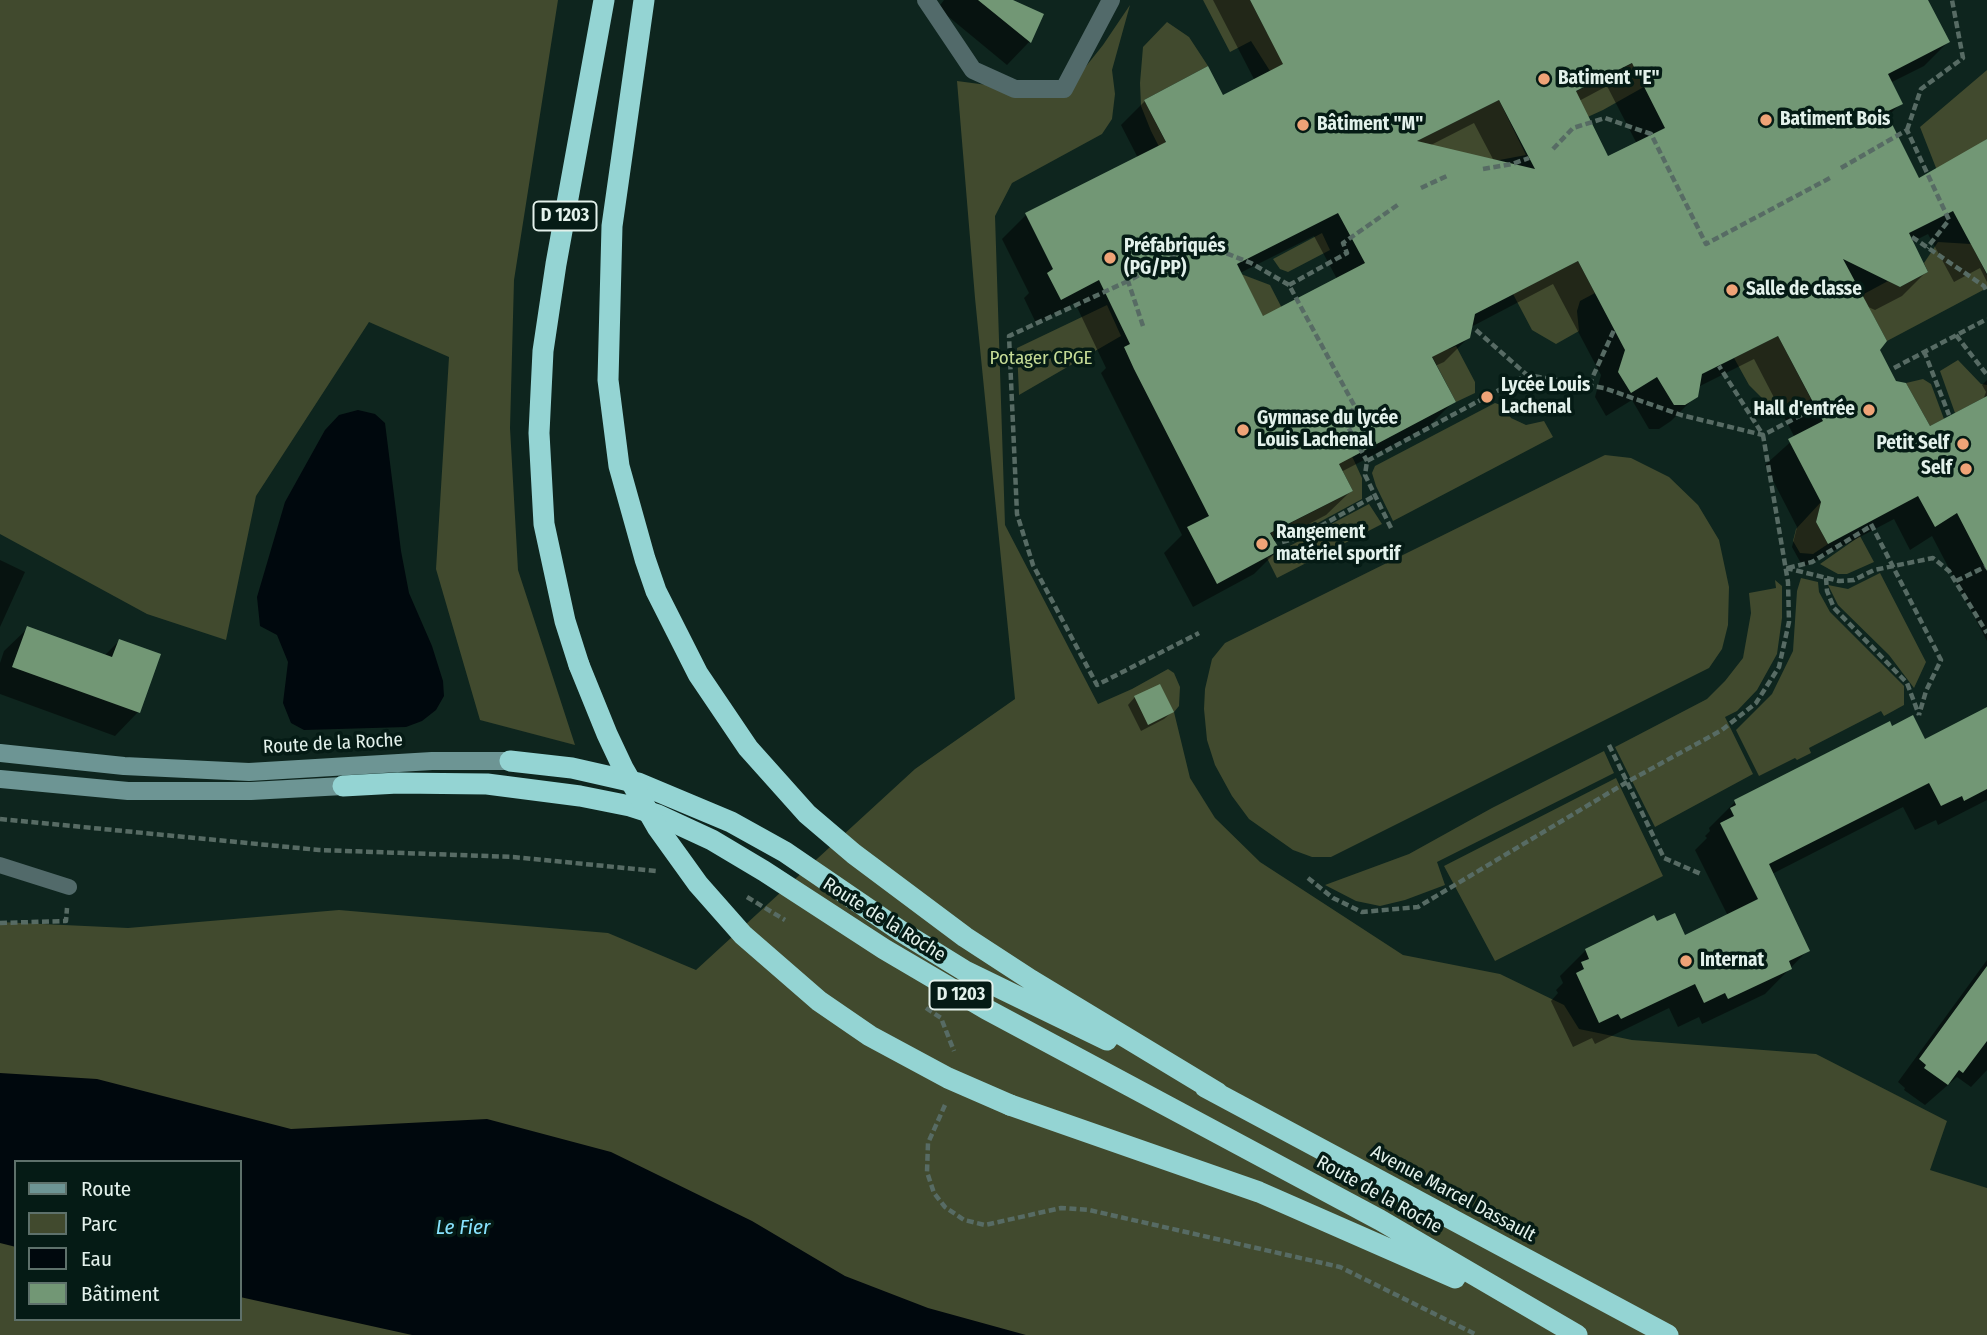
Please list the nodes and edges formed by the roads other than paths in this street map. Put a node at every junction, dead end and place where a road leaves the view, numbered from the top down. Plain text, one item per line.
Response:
1 (604, 0) edge
2 (644, 0) edge
3 (926, 0) edge
4 (1111, 0) edge
5 (0, 753) edge
6 (510, 761) joint
7 (0, 779) edge
8 (342, 786) joint
9 (0, 865) edge
10 (69, 887) road end
11 (1217, 1093) junction
12 (1549, 1320) junction
13 (1577, 1335) edge
14 (1668, 1335) edge

1 - 12 highway, D 1203, bridge
2 - 11 highway, D 1203
3 - 4 street
5 - 6 main road, Route de la Roche / D 1203
6 - 11 highway, Route de la Roche / D 1203
7 - 8 main road, D 1203
8 - 12 highway, Route de la Roche / D 1203
9 - 10 lane
11 - 14 highway, Avenue Marcel Dassault / D 1203
12 - 13 highway, D 1203

